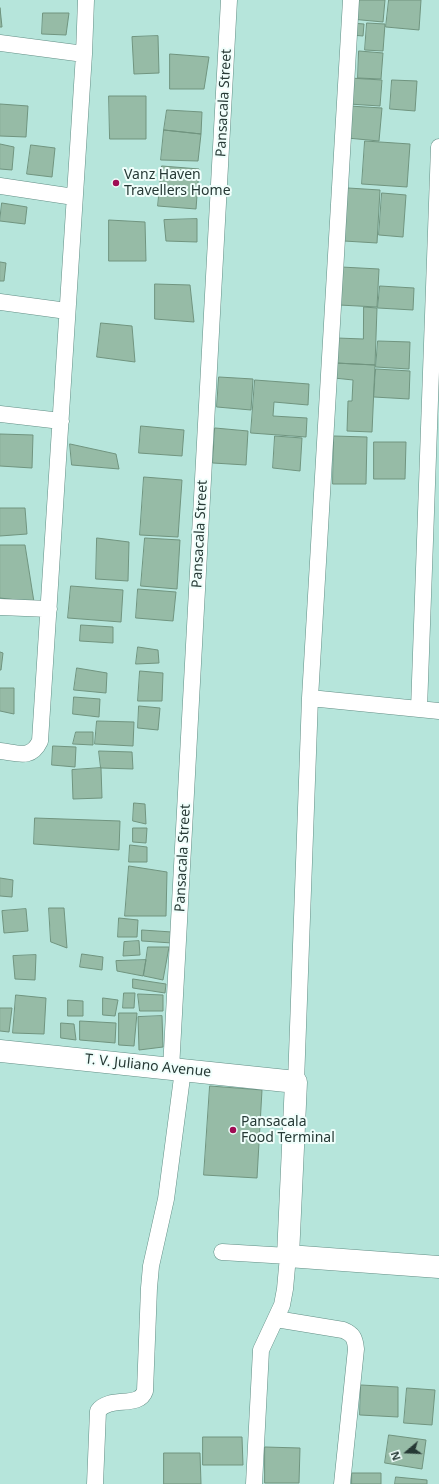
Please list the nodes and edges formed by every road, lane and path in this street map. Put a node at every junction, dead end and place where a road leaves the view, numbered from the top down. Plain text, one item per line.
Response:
1 (86, 0) edge
2 (229, 0) edge
3 (351, 0) edge
4 (0, 43) edge
5 (84, 54) junction
6 (439, 147) edge
7 (0, 186) edge
8 (74, 197) junction
9 (0, 302) edge
10 (67, 311) junction
11 (0, 414) edge
12 (60, 421) junction
13 (0, 607) edge
14 (49, 608) junction
15 (310, 698) junction
16 (419, 709) junction
17 (439, 710) edge
18 (0, 751) edge
19 (0, 1051) edge
20 (177, 1069) junction
21 (296, 1082) junction
22 (222, 1252) dead end
23 (288, 1256) junction
24 (439, 1267) edge
25 (276, 1319) junction
26 (95, 1484) edge
27 (254, 1484) edge
28 (342, 1484) edge

1 - 5 street
2 - 20 street, Pansacala Street
3 - 15 street
4 - 5 street
5 - 8 street
6 - 16 street
7 - 8 street
8 - 10 street
9 - 10 street
10 - 12 street
11 - 12 street
12 - 14 street
13 - 14 street
14 - 18 street
15 - 16 street
15 - 21 street
16 - 17 street
19 - 20 main road, T. V. Juliano Avenue
20 - 21 main road, T. V. Juliano Avenue
20 - 26 street, Pansacala Street
21 - 23 main road
22 - 23 street
23 - 24 main road
23 - 25 street
25 - 27 street
25 - 28 street

